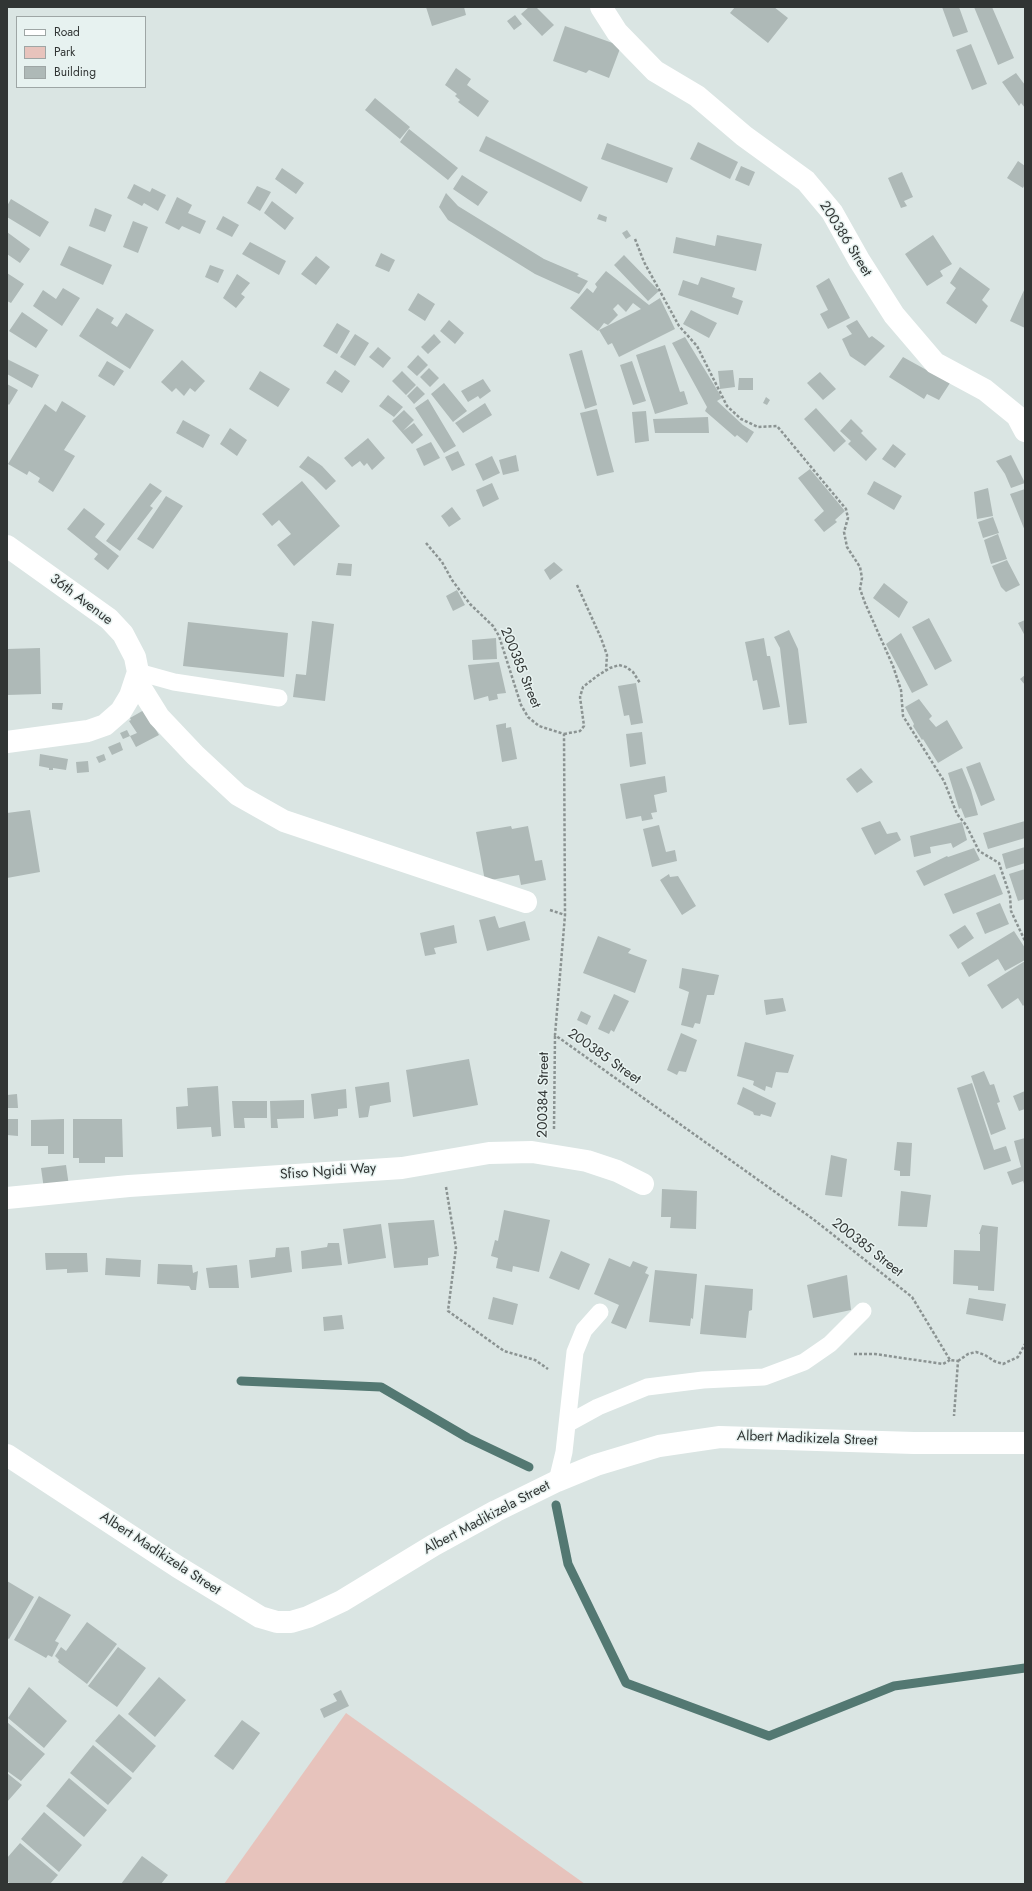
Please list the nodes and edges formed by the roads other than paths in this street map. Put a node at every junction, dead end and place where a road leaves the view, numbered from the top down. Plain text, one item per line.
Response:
1 (601, 7) edge
2 (1025, 431) edge
3 (7, 546) edge
4 (137, 676) junction
5 (279, 698) dead end
6 (7, 742) edge
7 (526, 902) dead end
8 (643, 1184) dead end
9 (7, 1198) edge
10 (863, 1311) dead end
11 (600, 1312) dead end
12 (567, 1424) junction
13 (1025, 1443) edge
14 (7, 1455) edge
15 (557, 1481) junction

1 - 2 street, 200386 Street
3 - 4 street, 36th Avenue
4 - 5 lane
4 - 6 street
4 - 7 street, 36th Avenue
8 - 9 street, Sfiso Ngidi Way
10 - 12 lane
11 - 12 lane
12 - 15 lane
13 - 15 street, Albert Madikizela Street
14 - 15 street, Albert Madikizela Street

